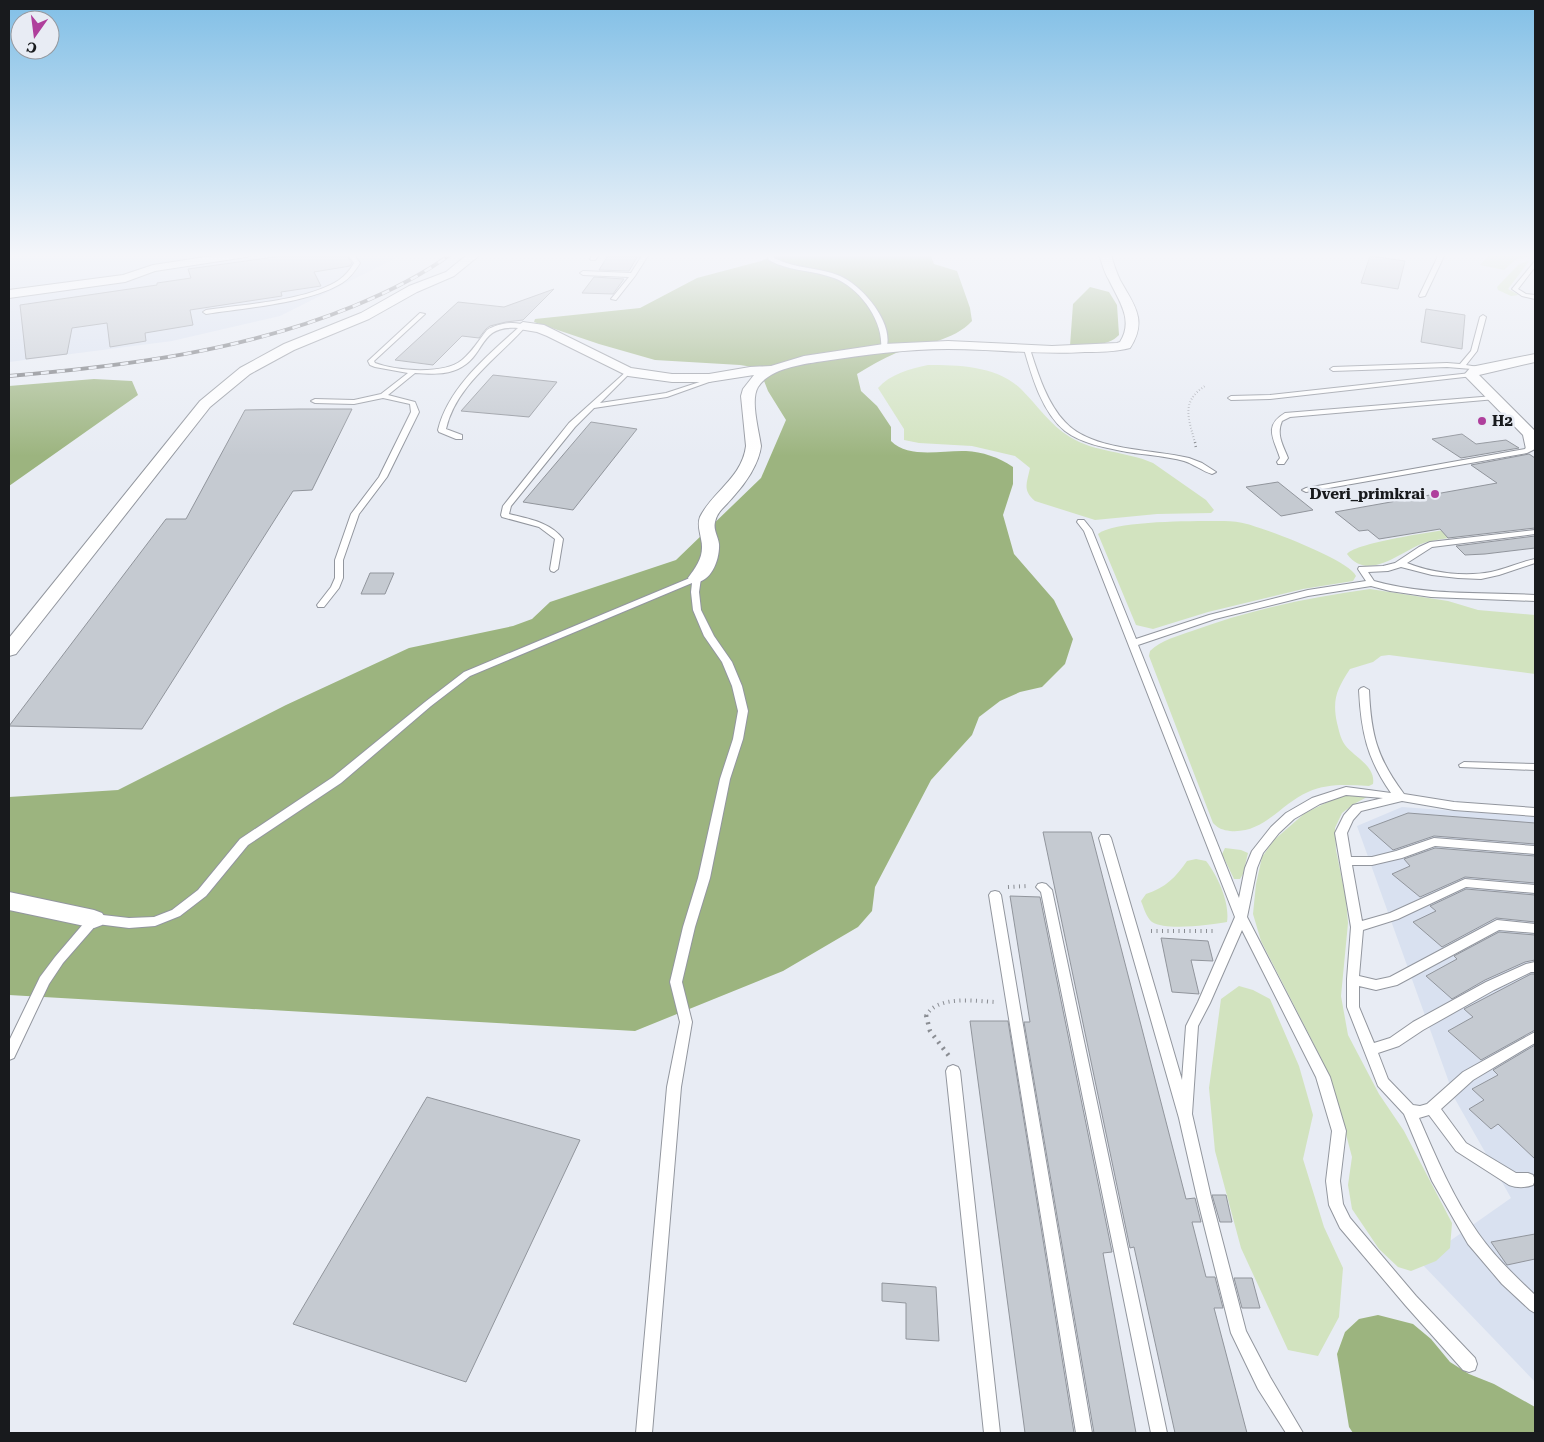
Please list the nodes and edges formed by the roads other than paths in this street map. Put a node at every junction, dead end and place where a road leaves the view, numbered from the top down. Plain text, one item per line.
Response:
1 (351, 321) edge
2 (414, 321) edge
3 (879, 321) edge
4 (1131, 321) edge
5 (1482, 321) edge
6 (523, 326) junction
7 (884, 348) junction
8 (1027, 349) junction
9 (1533, 357) edge
10 (1333, 369) dead end
11 (772, 370) junction
12 (1472, 370) junction
13 (414, 371) junction
14 (628, 372) junction
15 (721, 377) junction
16 (383, 396) junction
17 (1231, 398) dead end
18 (1494, 398) junction
19 (315, 401) dead end
20 (591, 406) junction
21 (459, 437) dead end
22 (1531, 446) joint
23 (1281, 462) dead end
24 (1212, 472) dead end
25 (1306, 490) dead end
26 (1080, 522) dead end
27 (1535, 532) edge
28 (1535, 561) edge
29 (1401, 564) junction
30 (554, 569) dead end
31 (697, 578) junction
32 (1371, 583) junction
33 (1535, 598) edge
34 (321, 605) dead end
35 (1134, 643) junction
36 (9, 650) edge
37 (1364, 690) dead end
38 (1464, 765) dead end
39 (1535, 767) edge
40 (1401, 798) junction
41 (1535, 812) edge
42 (1105, 838) dead end
43 (1535, 850) edge
44 (1346, 861) junction
45 (1042, 887) road end
46 (1535, 889) edge
47 (995, 895) road end
48 (9, 901) edge
49 (1241, 917) junction
50 (94, 919) junction
51 (1357, 926) junction
52 (1535, 928) edge
53 (1535, 967) edge
54 (1353, 979) junction
55 (1535, 1038) edge
56 (1370, 1050) junction
57 (9, 1054) edge
58 (953, 1071) road end
59 (1432, 1108) junction
60 (1409, 1110) junction
61 (1186, 1118) junction
62 (1528, 1180) dead end
63 (1535, 1305) edge
64 (1469, 1364) dead end
65 (644, 1433) edge
66 (992, 1433) edge
67 (1084, 1433) edge
68 (1159, 1433) edge
69 (1295, 1433) edge

1 - 36 street
2 - 13 lane
3 - 7 lane
4 - 8 street
5 - 12 lane
6 - 13 lane
6 - 14 street
6 - 21 lane
7 - 8 street
7 - 11 street
8 - 24 lane
9 - 12 street
10 - 12 lane
11 - 15 street
11 - 31 street
12 - 17 lane
12 - 18 street
13 - 16 lane
14 - 15 street
14 - 20 lane
15 - 20 lane
16 - 19 lane
16 - 34 lane
18 - 22 street
18 - 23 lane
20 - 30 lane
22 - 25 lane
26 - 35 lane
27 - 29 lane
28 - 29 lane
29 - 32 lane
31 - 50 lane
31 - 65 lane
32 - 33 lane
32 - 35 lane
35 - 49 lane
37 - 40 lane
38 - 39 lane
40 - 41 lane
40 - 44 lane
40 - 49 lane
42 - 61 lane
43 - 44 lane
44 - 51 lane
45 - 68 lane
46 - 51 lane
47 - 67 lane
48 - 50 street
49 - 61 lane
49 - 64 lane
50 - 57 lane
51 - 54 lane
52 - 54 lane
53 - 56 lane
54 - 56 lane
55 - 59 lane
56 - 60 lane
58 - 66 lane
59 - 60 lane
59 - 62 lane
60 - 63 lane
61 - 69 lane

